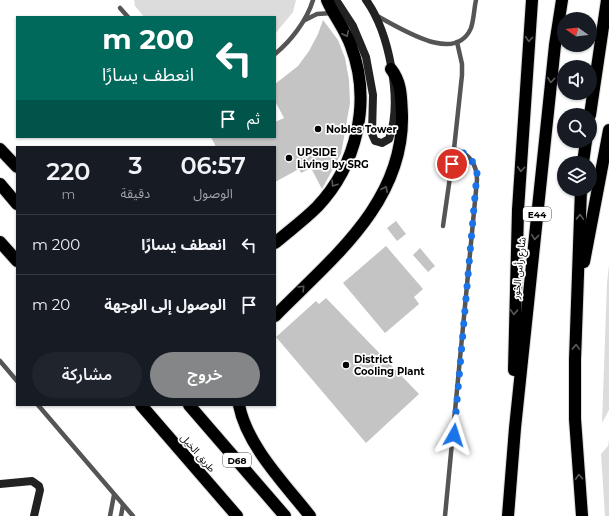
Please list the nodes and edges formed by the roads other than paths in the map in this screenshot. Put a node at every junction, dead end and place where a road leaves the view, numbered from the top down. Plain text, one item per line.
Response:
1 (313, 0) edge
2 (327, 0) edge
3 (336, 0) edge
4 (366, 0) edge
5 (476, 0) edge
6 (532, 0) edge
7 (562, 0) edge
8 (607, 0) edge
9 (120, 8) dead end
10 (334, 13) junction
11 (375, 15) junction
12 (127, 16) edge
13 (302, 23) junction
14 (457, 42) junction
15 (276, 53) edge
16 (391, 69) junction
17 (591, 108) edge
18 (609, 130) edge
19 (0, 149) edge
20 (454, 149) junction
21 (16, 166) edge
22 (0, 184) edge
23 (581, 196) edge
24 (16, 203) edge
25 (443, 226) dead end
26 (0, 242) edge
27 (276, 242) edge
28 (16, 260) edge
29 (577, 301) junction
30 (276, 315) edge
31 (0, 361) edge
32 (16, 380) edge
33 (39, 406) edge
34 (142, 406) edge
35 (190, 406) edge
36 (239, 406) edge
37 (514, 428) junction
38 (0, 484) edge
39 (114, 495) junction
40 (123, 505) junction
41 (34, 516) edge
42 (110, 516) edge
43 (122, 516) edge
44 (133, 516) edge
45 (237, 516) edge
46 (285, 516) edge
47 (310, 516) edge
48 (445, 516) edge
49 (508, 516) edge
50 (582, 516) edge

1 - 13 lane
2 - 10 highway
3 - 16 street
4 - 11 street
5 - 14 lane
6 -> 37 highway
7 -> 37 highway, شارع رأس الخور / E44
8 - 17 highway
9 - 12 lane
10 - 13 lane
10 -> 27 highway
11 - 14 lane
11 - 16 street
13 - 15 lane
14 - 20 lane
30 -> 16 highway
18 - 29 highway
19 - 21 highway
20 - 25 lane
20 - 48 lane
22 - 24 highway
29 -> 23 highway
26 - 28 highway
50 -> 29 highway
31 - 32 lane
33 - 39 lane
34 - 45 highway, طريق الخيل
35 - 46 highway, D68
36 - 47 highway
37 - 49 highway, شارع رأس الخور / E44
38 - 41 street
39 - 40 lane
39 - 42 lane
40 - 43 lane
40 - 44 lane

